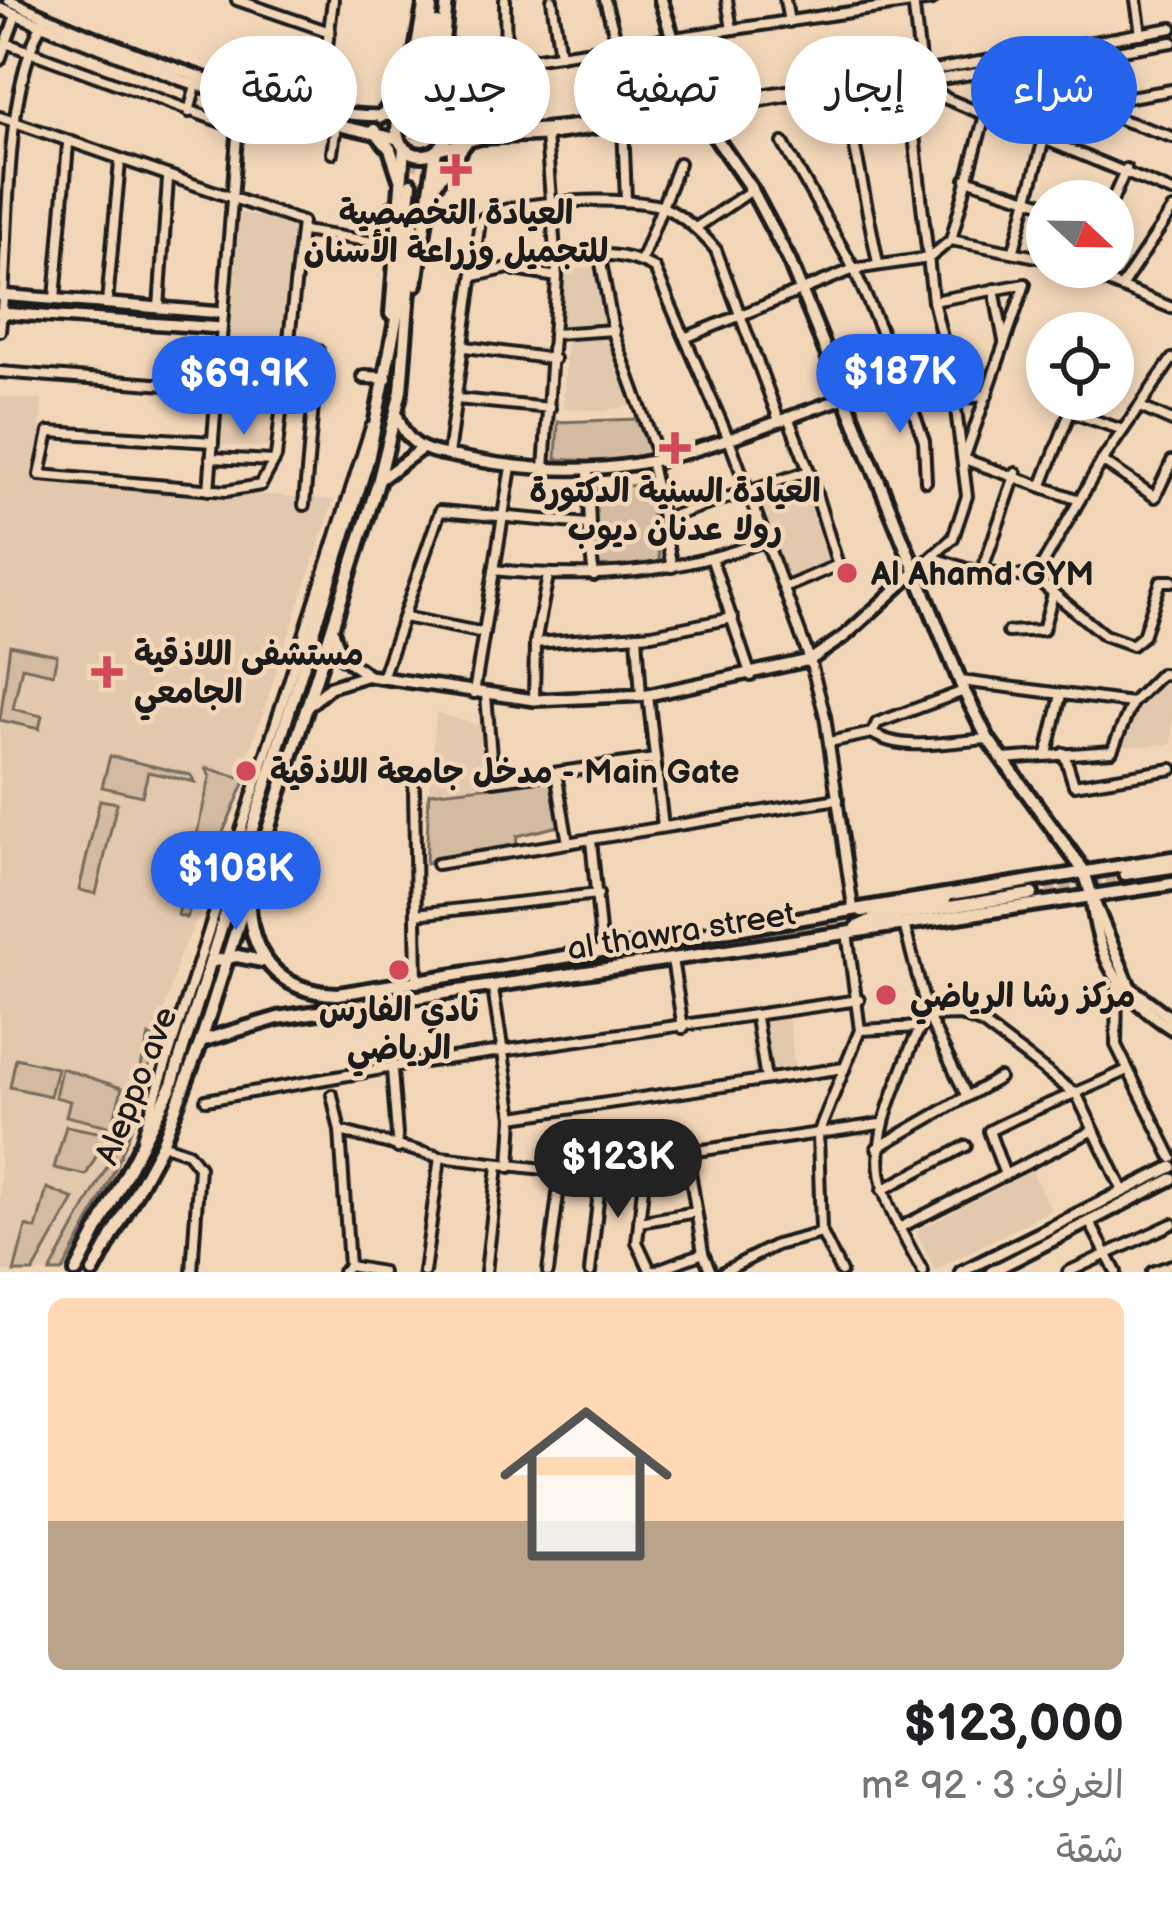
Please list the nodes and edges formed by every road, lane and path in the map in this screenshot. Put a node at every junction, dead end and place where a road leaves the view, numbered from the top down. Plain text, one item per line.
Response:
1 (9, 0) edge
2 (237, 0) edge
3 (333, 0) edge
4 (436, 0) edge
5 (505, 0) edge
6 (552, 0) edge
7 (604, 0) edge
8 (661, 0) edge
9 (727, 0) edge
10 (784, 0) edge
11 (849, 0) edge
12 (932, 0) edge
13 (1136, 0) edge
14 (914, 3) edge
15 (0, 8) edge
16 (851, 14) junction
17 (16, 15) junction
18 (789, 22) junction
19 (42, 23) junction
20 (1172, 28) edge
21 (732, 29) junction
22 (330, 32) junction
23 (1142, 34) junction
24 (329, 36) edge
25 (432, 36) edge
26 (504, 36) edge
27 (615, 36) edge
28 (672, 36) edge
29 (691, 36) edge
30 (913, 36) edge
31 (1172, 42) edge
32 (6, 43) junction
33 (1137, 47) edge
34 (29, 48) junction
35 (574, 54) edge
36 (560, 56) junction
37 (550, 57) edge
38 (0, 60) edge
39 (947, 66) edge
40 (187, 69) junction
41 (200, 73) edge
42 (182, 80) junction
43 (196, 85) junction
44 (200, 86) edge
45 (1172, 90) edge
46 (189, 112) junction
47 (357, 114) edge
48 (200, 116) edge
49 (0, 117) edge
50 (381, 117) edge
51 (16, 124) junction
52 (357, 127) edge
53 (374, 130) junction
54 (381, 133) edge
55 (1172, 137) edge
56 (783, 143) dead end
57 (68, 144) junction
58 (234, 144) edge
59 (333, 144) edge
60 (401, 144) edge
61 (402, 144) edge
62 (441, 144) edge
63 (456, 144) edge
64 (464, 144) edge
65 (547, 144) edge
66 (623, 144) edge
67 (720, 144) edge
68 (854, 144) edge
69 (918, 144) edge
70 (977, 144) edge
71 (1042, 144) edge
72 (1058, 144) edge
73 (437, 150) junction
74 (332, 153) dead end
75 (120, 162) junction
76 (679, 163) dead end
77 (1126, 169) junction
78 (168, 179) junction
79 (966, 179) junction
80 (1031, 180) edge
81 (1121, 180) edge
82 (413, 183) junction
83 (752, 190) junction
84 (1172, 192) edge
85 (229, 198) junction
86 (426, 198) junction
87 (1026, 198) joint
88 (626, 200) junction
89 (402, 202) junction
90 (551, 204) junction
91 (662, 206) junction
92 (5, 208) edge
93 (1172, 210) edge
94 (385, 214) dead end
95 (697, 227) junction
96 (303, 231) junction
97 (951, 240) junction
98 (381, 243) dead end
99 (1014, 250) junction
100 (1026, 253) edge
101 (600, 257) junction
102 (929, 258) junction
103 (556, 260) junction
104 (641, 261) junction
105 (878, 263) junction
106 (1134, 267) edge
107 (854, 268) junction
108 (508, 269) junction
109 (474, 276) junction
110 (557, 277) junction
111 (800, 287) junction
112 (1131, 288) edge
113 (994, 290) junction
114 (1, 295) edge
115 (55, 299) junction
116 (934, 301) junction
117 (107, 303) junction
118 (159, 308) junction
119 (1172, 308) edge
120 (740, 312) junction
121 (1, 313) edge
122 (222, 313) junction
123 (220, 328) junction
124 (614, 330) junction
125 (0, 331) edge
126 (554, 334) junction
127 (687, 337) junction
128 (1005, 346) junction
129 (466, 347) junction
130 (318, 350) dead end
131 (1172, 358) edge
132 (389, 359) junction
133 (554, 359) junction
134 (404, 364) junction
135 (0, 372) edge
136 (897, 376) junction
137 (364, 377) dead end
138 (386, 378) junction
139 (952, 378) junction
140 (905, 386) junction
141 (217, 388) junction
142 (987, 395) junction
143 (847, 397) junction
144 (457, 399) junction
145 (955, 400) junction
146 (381, 403) junction
147 (1140, 407) junction
148 (550, 408) junction
149 (397, 414) junction
150 (784, 418) junction
151 (1067, 420) edge
152 (1094, 420) edge
153 (1172, 421) edge
154 (1123, 430) junction
155 (213, 442) junction
156 (730, 442) junction
157 (420, 450) junction
158 (448, 455) junction
159 (211, 458) junction
160 (964, 459) junction
161 (274, 461) junction
162 (1102, 461) junction
163 (1172, 461) edge
164 (656, 462) junction
165 (511, 467) junction
166 (544, 470) junction
167 (588, 471) junction
168 (809, 471) junction
169 (1016, 473) junction
170 (926, 481) dead end
171 (378, 483) junction
172 (1042, 484) junction
173 (208, 490) junction
174 (750, 494) junction
175 (1079, 500) junction
176 (304, 505) dead end
177 (663, 519) junction
178 (502, 520) junction
179 (590, 526) junction
180 (766, 540) junction
181 (935, 558) junction
182 (712, 560) junction
183 (673, 567) junction
184 (494, 570) junction
185 (982, 571) junction
186 (915, 572) junction
187 (548, 576) junction
188 (594, 576) junction
189 (1035, 578) junction
190 (1172, 581) edge
191 (784, 588) junction
192 (1054, 594) junction
193 (404, 616) junction
194 (733, 618) junction
195 (332, 626) junction
196 (1008, 632) dead end
197 (484, 633) junction
198 (637, 635) junction
199 (535, 643) junction
200 (810, 660) junction
201 (1172, 675) edge
202 (369, 676) junction
203 (751, 676) junction
204 (382, 678) junction
205 (962, 686) junction
206 (480, 694) junction
207 (645, 695) junction
208 (1061, 695) junction
209 (534, 700) junction
210 (1132, 703) junction
211 (304, 710) junction
212 (872, 733) junction
213 (988, 739) junction
214 (829, 742) junction
215 (1064, 753) junction
216 (1047, 754) junction
217 (656, 759) junction
218 (1002, 759) junction
219 (1172, 769) edge
220 (556, 773) junction
221 (414, 788) dead end
222 (838, 799) junction
223 (663, 826) junction
224 (591, 840) junction
225 (568, 843) junction
226 (437, 864) dead end
227 (1172, 866) edge
228 (1102, 869) junction
229 (1084, 872) junction
230 (1053, 876) junction
231 (1125, 877) tunnel mouth
232 (1172, 884) edge
233 (249, 892) junction
234 (1107, 893) junction
235 (598, 894) junction
236 (1091, 894) junction
237 (1056, 901) junction
238 (853, 908) junction
239 (416, 914) junction
240 (904, 923) junction
241 (851, 930) junction
242 (602, 955) junction
243 (228, 957) junction
244 (672, 959) junction
245 (262, 961) junction
246 (211, 962) junction
247 (417, 983) junction
248 (1118, 985) junction
249 (395, 986) junction
250 (493, 989) junction
251 (859, 1000) junction
252 (399, 1002) junction
253 (928, 1016) junction
254 (756, 1018) junction
255 (1172, 1019) edge
256 (920, 1027) junction
257 (683, 1028) junction
258 (1172, 1029) edge
259 (860, 1030) junction
260 (202, 1040) junction
261 (504, 1054) junction
262 (844, 1068) junction
263 (392, 1070) junction
264 (1127, 1070) junction
265 (999, 1078) dead end
266 (766, 1079) junction
267 (332, 1095) dead end
268 (966, 1095) junction
269 (1077, 1095) junction
270 (206, 1100) dead end
271 (513, 1117) junction
272 (880, 1124) junction
273 (340, 1131) junction
274 (1092, 1131) junction
275 (818, 1134) junction
276 (161, 1144) junction
277 (966, 1146) dead end
278 (398, 1148) junction
279 (875, 1149) junction
280 (687, 1153) junction
281 (139, 1156) junction
282 (440, 1157) junction
283 (646, 1160) junction
284 (1172, 1163) edge
285 (602, 1165) junction
286 (498, 1166) junction
287 (510, 1167) junction
288 (561, 1171) junction
289 (1005, 1175) junction
290 (1172, 1179) edge
291 (882, 1190) junction
292 (1123, 1191) junction
293 (696, 1212) junction
294 (1089, 1221) junction
295 (638, 1222) junction
296 (1172, 1224) edge
297 (899, 1228) junction
298 (822, 1233) junction
299 (1104, 1251) junction
300 (703, 1253) junction
301 (1172, 1265) edge
302 (346, 1269) edge
303 (76, 1272) edge
304 (93, 1272) edge
305 (192, 1272) edge
306 (382, 1272) edge
307 (424, 1272) edge
308 (487, 1272) edge
309 (548, 1272) edge
310 (590, 1272) edge
311 (652, 1272) edge
312 (711, 1272) edge
313 (723, 1272) edge
314 (841, 1272) edge
315 (923, 1272) edge
316 (961, 1272) edge
317 (991, 1272) edge
318 (1068, 1272) edge
319 (1116, 1272) edge
320 (1152, 1272) edge

1 - 40 street
2 - 22 street
3 - 22 street
4 - 25 main road
5 - 26 street
6 - 36 street
7 - 27 street
8 - 28 main road
9 - 21 street
10 - 18 street
11 - 16 street
12 - 14 street
13 - 23 street
14 - 16 street
14 - 30 street
15 - 17 street
16 - 18 street
17 - 19 street
17 - 32 street
18 - 21 street
19 - 34 street
19 - 42 street
20 - 23 street
21 - 29 street
22 - 24 street
23 - 39 street
31 - 33 street
32 - 34 street
32 - 38 street
34 - 46 street
34 - 51 street
35 - 36 street
36 - 37 street
40 - 41 street
40 - 42 street
42 - 43 street
43 - 44 street
43 - 46 street
45 - 55 street
46 - 48 street
47 - 50 street
49 - 51 street
51 - 57 street
51 - 92 street
52 - 53 street
53 - 54 street
53 - 82 main road
56 - 107 street
57 - 75 street
57 - 115 street
58 - 85 street
59 - 74 street
60 - 82 main road
61 - 73 main road
62 - 73 main road
63 - 73 street
64 - 86 main road
65 - 90 street
66 - 88 street
67 - 83 main road
68 - 105 street
69 - 102 street
70 - 79 street
71 - 80 street
72 - 77 street
73 - 82 main road
75 - 78 street
75 - 117 street
76 - 91 street
77 - 81 street
77 - 84 street
78 - 85 street
78 - 118 street
79 - 87 street
79 - 97 street
82 - 86 main road
82 - 89 main road
82 - 132 main road
82 - 134 main road
83 - 95 street
83 - 111 main road
85 - 96 street
85 - 122 street
86 - 134 main road
87 - 99 street
88 - 90 street
88 - 91 street
89 - 94 main road
89 - 132 main road
90 - 103 street
90 - 109 street
91 - 95 street
91 - 104 street
92 - 114 street
93 - 106 street
95 - 120 street
96 - 98 street
96 - 161 street
97 - 99 street
97 - 102 street
99 - 100 street
101 - 103 street
101 - 104 street
101 - 124 street
102 - 105 street
102 - 116 street
103 - 108 street
103 - 110 street
104 - 127 street
105 - 107 street
107 - 111 street
107 - 136 street
108 - 109 street
108 - 110 street
109 - 129 street
110 - 126 street
111 - 120 street
111 - 143 main road
112 - 119 street
113 - 116 street
113 - 128 street
113 - 128 street
114 - 115 street
114 - 121 street
115 - 117 street
116 - 139 street
117 - 118 street
118 - 122 street
120 - 127 street
120 - 150 street
121 - 123 street
121 - 125 street
122 - 123 street
123 - 141 street
124 - 126 street
124 - 164 street
126 - 133 street
127 - 156 street
128 - 142 street
129 - 133 street
129 - 144 street
130 - 176 street
131 - 147 street
132 - 138 main road, Aleppo ave
133 - 148 street
134 - 149 main road, Aleppo ave
135 - 141 street
136 - 140 street
136 - 143 street
137 - 138 main road
138 - 146 main road, Aleppo ave
139 - 140 street
139 - 145 street
140 - 170 street
141 - 155 street
142 - 145 street
142 - 160 street
143 - 150 street
143 - 186 main road
144 - 148 street
144 - 158 street
145 - 160 street
146 - 246 main road, Aleppo ave
146 - 281 street
147 - 153 street
147 - 154 street
148 - 166 street
149 - 157 street
149 - 171 main road, Aleppo ave
150 - 156 street
150 - 168 street
151 - 172 street
152 - 154 street
154 - 162 street
155 - 159 street
155 - 173 street
156 - 164 street
156 - 174 street
157 - 158 street
157 - 171 street
158 - 165 street
159 - 161 street
159 - 173 street
160 - 169 street
160 - 181 street
161 - 173 street
162 - 163 street
162 - 175 street
164 - 167 street
164 - 177 street
165 - 166 street
165 - 178 street
166 - 167 street
167 - 179 street
168 - 174 street
168 - 191 street
169 - 172 street
169 - 185 street
171 - 195 main road, Aleppo ave
172 - 175 street
174 - 177 street
174 - 180 street
175 - 189 street
177 - 183 street
178 - 179 street
178 - 184 street
178 - 193 street
179 - 188 street
180 - 182 street
180 - 191 street
181 - 185 street
181 - 186 street
182 - 183 street
182 - 194 street
183 - 188 street
184 - 187 street
184 - 197 street
185 - 189 street
186 - 200 street
186 - 205 main road
187 - 188 street
187 - 199 street
189 - 192 street
190 - 192 street
191 - 200 street
192 - 196 street
193 - 197 street
193 - 204 street
194 - 198 street
194 - 203 street
195 - 202 street
195 - 211 main road, Aleppo ave
197 - 206 street
198 - 199 street
198 - 207 street
199 - 209 street
200 - 203 street
200 - 214 street
201 - 210 street
202 - 204 street
202 - 211 street
203 - 207 street
204 - 206 street
205 - 208 street
205 - 212 street
205 - 213 main road
206 - 209 street
206 - 220 street
207 - 209 street
207 - 217 street
208 - 210 street
208 - 216 street
210 - 215 street
211 - 233 main road, Aleppo ave
212 - 213 street
212 - 214 street
213 - 218 main road
214 - 222 street
215 - 216 street
215 - 219 street
216 - 218 street
217 - 220 street
217 - 223 street
218 - 229 main road
220 - 225 street
221 - 239 street
222 - 223 street
222 - 238 street
223 - 224 street
224 - 225 street
224 - 235 street
225 - 226 street
227 - 228 main road, al thawra street
227 - 231 main road
228 - 229 main road, al thawra street
228 - 234 main road
229 - 230 main road, al thawra street
229 - 236 main road
230 - 237 main road
230 - 238 main road, al thawra street
232 - 234 main road, al thawra street
233 - 243 main road, Aleppo ave
233 - 245 main road
234 - 236 main road, al thawra street
235 - 239 street
235 - 242 street
236 - 237 main road, al thawra street
236 - 248 street
236 - 255 street
237 - 240 main road, al thawra street
238 - 241 main road
238 - 242 main road, al thawra street
239 - 247 street
240 - 241 main road, al thawra street
240 - 253 street
241 - 244 main road, al thawra street
241 - 251 street
242 - 247 main road, al thawra street
243 - 245 main road, al thawra street
243 - 246 main road, al thawra street
243 - 260 main road, Aleppo ave
244 - 250 main road, al thawra street
244 - 257 street
245 - 249 main road, al thawra street
246 - 281 main road, Aleppo ave
247 - 249 main road, al thawra street
248 - 258 street
248 - 264 street
249 - 252 main road
250 - 252 main road, al thawra street
250 - 261 street
251 - 254 street
251 - 259 street
252 - 260 main road, al thawra street
253 - 256 street
253 - 268 street
253 - 269 street
254 - 257 street
254 - 266 street
256 - 259 street
256 - 272 street
257 - 261 street
259 - 262 street
260 - 276 main road, Aleppo ave
261 - 263 street
261 - 271 street
262 - 266 street
262 - 275 street
263 - 270 street
263 - 278 street
264 - 269 street
264 - 284 street
265 - 268 street
266 - 271 street
267 - 273 street
268 - 279 street
269 - 274 street
269 - 289 street
271 - 287 street
272 - 275 street
272 - 279 street
273 - 278 street
273 - 302 street
274 - 289 street
274 - 292 street
275 - 280 street
275 - 298 street
276 - 304 main road, Aleppo ave
276 - 305 street
277 - 291 street
278 - 282 street
279 - 291 street
280 - 283 street
280 - 293 street
281 - 303 main road, Aleppo ave
282 - 286 street
282 - 307 street
283 - 285 street
283 - 295 street
284 - 292 street
285 - 288 street
285 - 310 street
286 - 287 street
286 - 308 street
287 - 288 street
288 - 309 street
289 - 297 street
290 - 294 street
291 - 297 street
292 - 316 street
293 - 295 street
293 - 300 street
294 - 299 street
294 - 317 street
295 - 311 street
296 - 299 street
297 - 315 street
298 - 313 street
298 - 314 street
299 - 318 street
299 - 319 street
300 - 311 street
300 - 312 street
301 - 320 street
302 - 306 street

